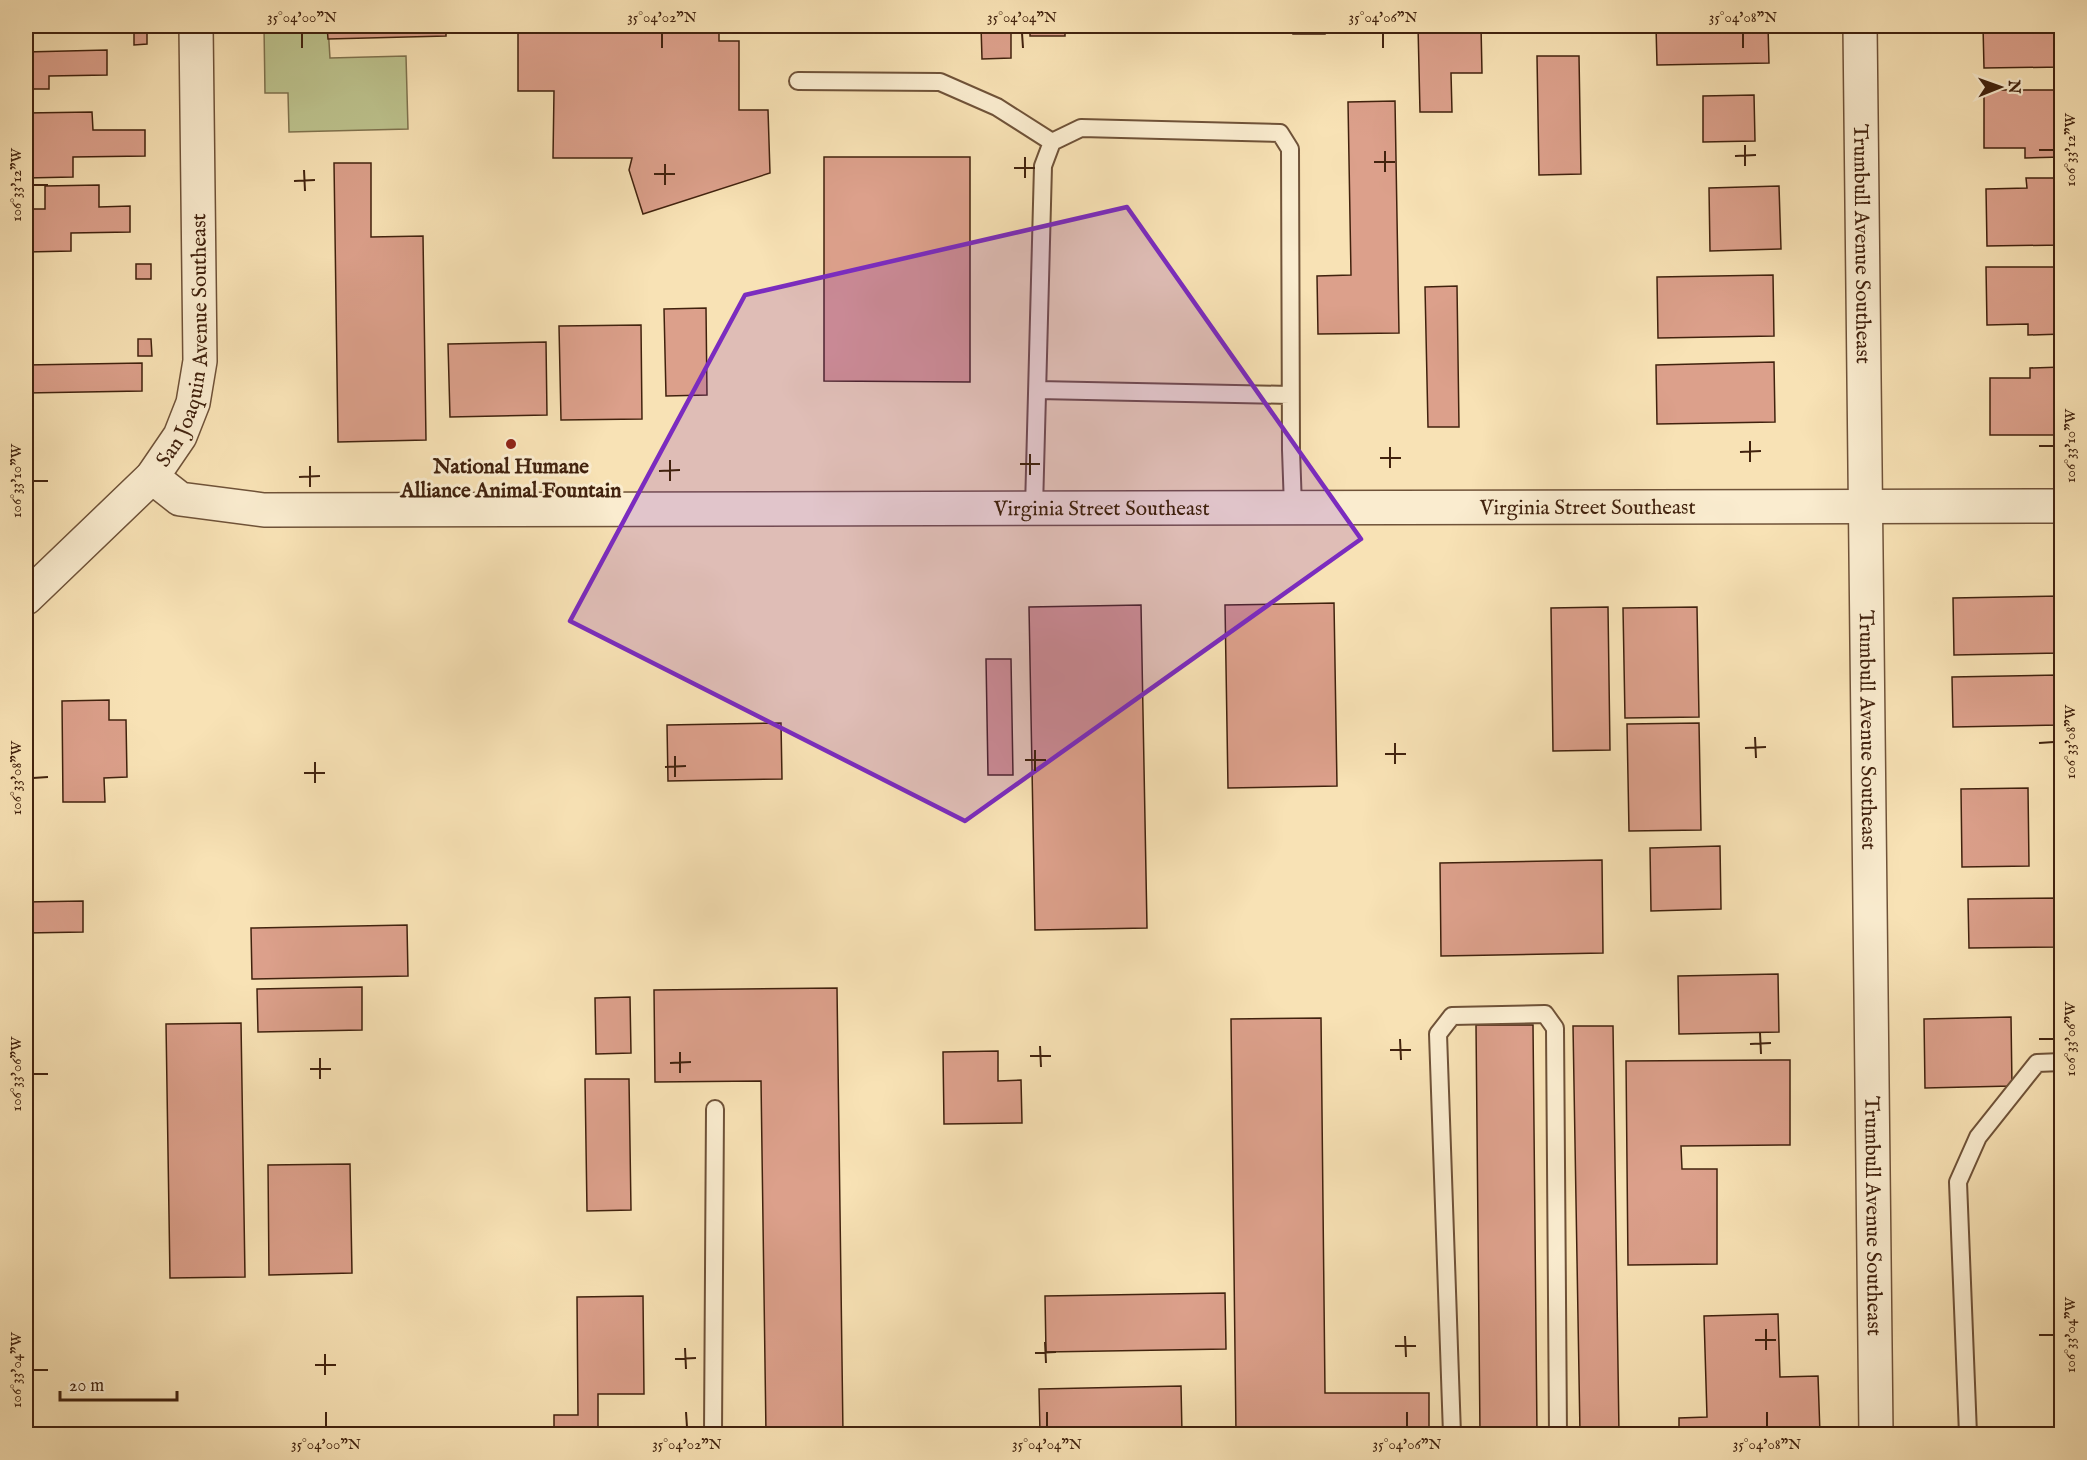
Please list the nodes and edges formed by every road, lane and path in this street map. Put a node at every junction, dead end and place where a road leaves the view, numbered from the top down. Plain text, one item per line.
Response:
1 (196, 26) edge
2 (1860, 26) edge
3 (798, 81) dead end
4 (1052, 142) junction
5 (1038, 390) junction
6 (1290, 395) junction
7 (152, 477) junction
8 (1867, 506) junction
9 (2061, 506) edge
10 (1293, 507) junction
11 (1034, 508) junction
12 (26, 598) edge
13 (2061, 1062) edge
14 (715, 1109) dead end
15 (713, 1434) edge
16 (1452, 1434) edge
17 (1558, 1434) edge
18 (1876, 1434) edge
19 (1968, 1434) edge

1 - 7 street, San Joaquin Avenue Southeast
2 - 8 street, Trumbull Avenue Southeast
3 - 4 lane
4 - 5 lane
4 - 6 lane
5 - 6 lane
5 - 11 lane
6 - 10 lane
7 - 11 street, Virginia Street Southeast
7 - 12 street, San Joaquin Avenue Southeast
8 - 9 street, Virginia Street Southeast
8 - 10 street, Virginia Street Southeast
8 - 18 street, Trumbull Avenue Southeast
10 - 11 street, Virginia Street Southeast
13 - 19 lane
14 - 15 lane
16 - 17 lane

